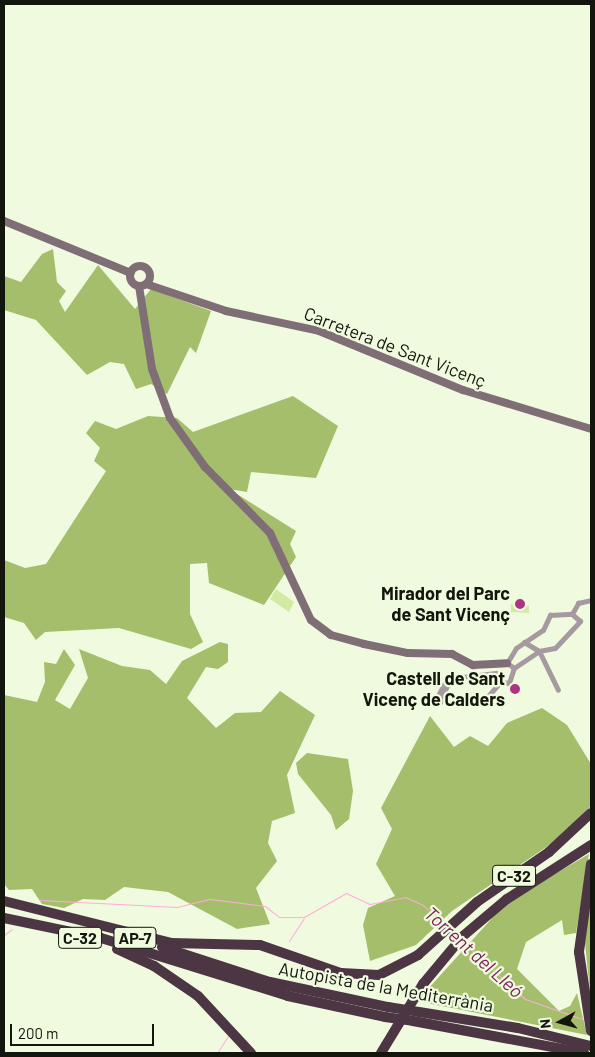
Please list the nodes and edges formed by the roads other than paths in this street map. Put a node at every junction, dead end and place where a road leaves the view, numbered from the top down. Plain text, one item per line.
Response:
1 (4, 221) edge
2 (149, 272) junction
3 (130, 273) junction
4 (142, 285) junction
5 (160, 286) junction
6 (591, 429) edge
7 (591, 600) edge
8 (572, 614) junction
9 (524, 642) junction
10 (539, 651) junction
11 (511, 666) junction
12 (447, 679) dead end
13 (500, 682) junction
14 (558, 690) dead end
15 (482, 703) dead end
16 (591, 813) edge
17 (591, 845) edge
18 (591, 864) edge
19 (4, 901) edge
20 (4, 907) edge
21 (4, 918) edge
22 (30, 922) junction
23 (387, 1012) junction
24 (591, 1031) edge
25 (591, 1046) edge
26 (251, 1053) edge
27 (381, 1053) edge
28 (584, 1053) edge

1 - 3 street
2 - 3 street
2 - 4 street
2 - 5 street, Carretera de Sant Vicenç
3 - 4 street
4 - 5 street, Carretera de Sant Vicenç
4 - 11 street
5 - 6 street, Carretera de Sant Vicenç
7 - 8 street
8 - 9 street
8 - 10 street
9 - 10 street
9 - 11 street
10 - 11 street
10 - 14 street
11 - 13 street
12 - 13 street
13 - 15 street
16 - 19 highway, C-32
17 - 27 highway, C-32
18 - 24 highway
20 - 23 highway, Autopista de la Mediterrània / AP-7
21 - 22 highway, Autopista de la Mediterrània / AP-7
22 - 23 highway, Autopista de la Mediterrània / AP-7
22 - 26 highway, C-32
23 - 25 highway, Autopista de la Mediterrània / AP-7, bridge
23 - 28 highway, Autopista de la Mediterrània / AP-7, bridge

